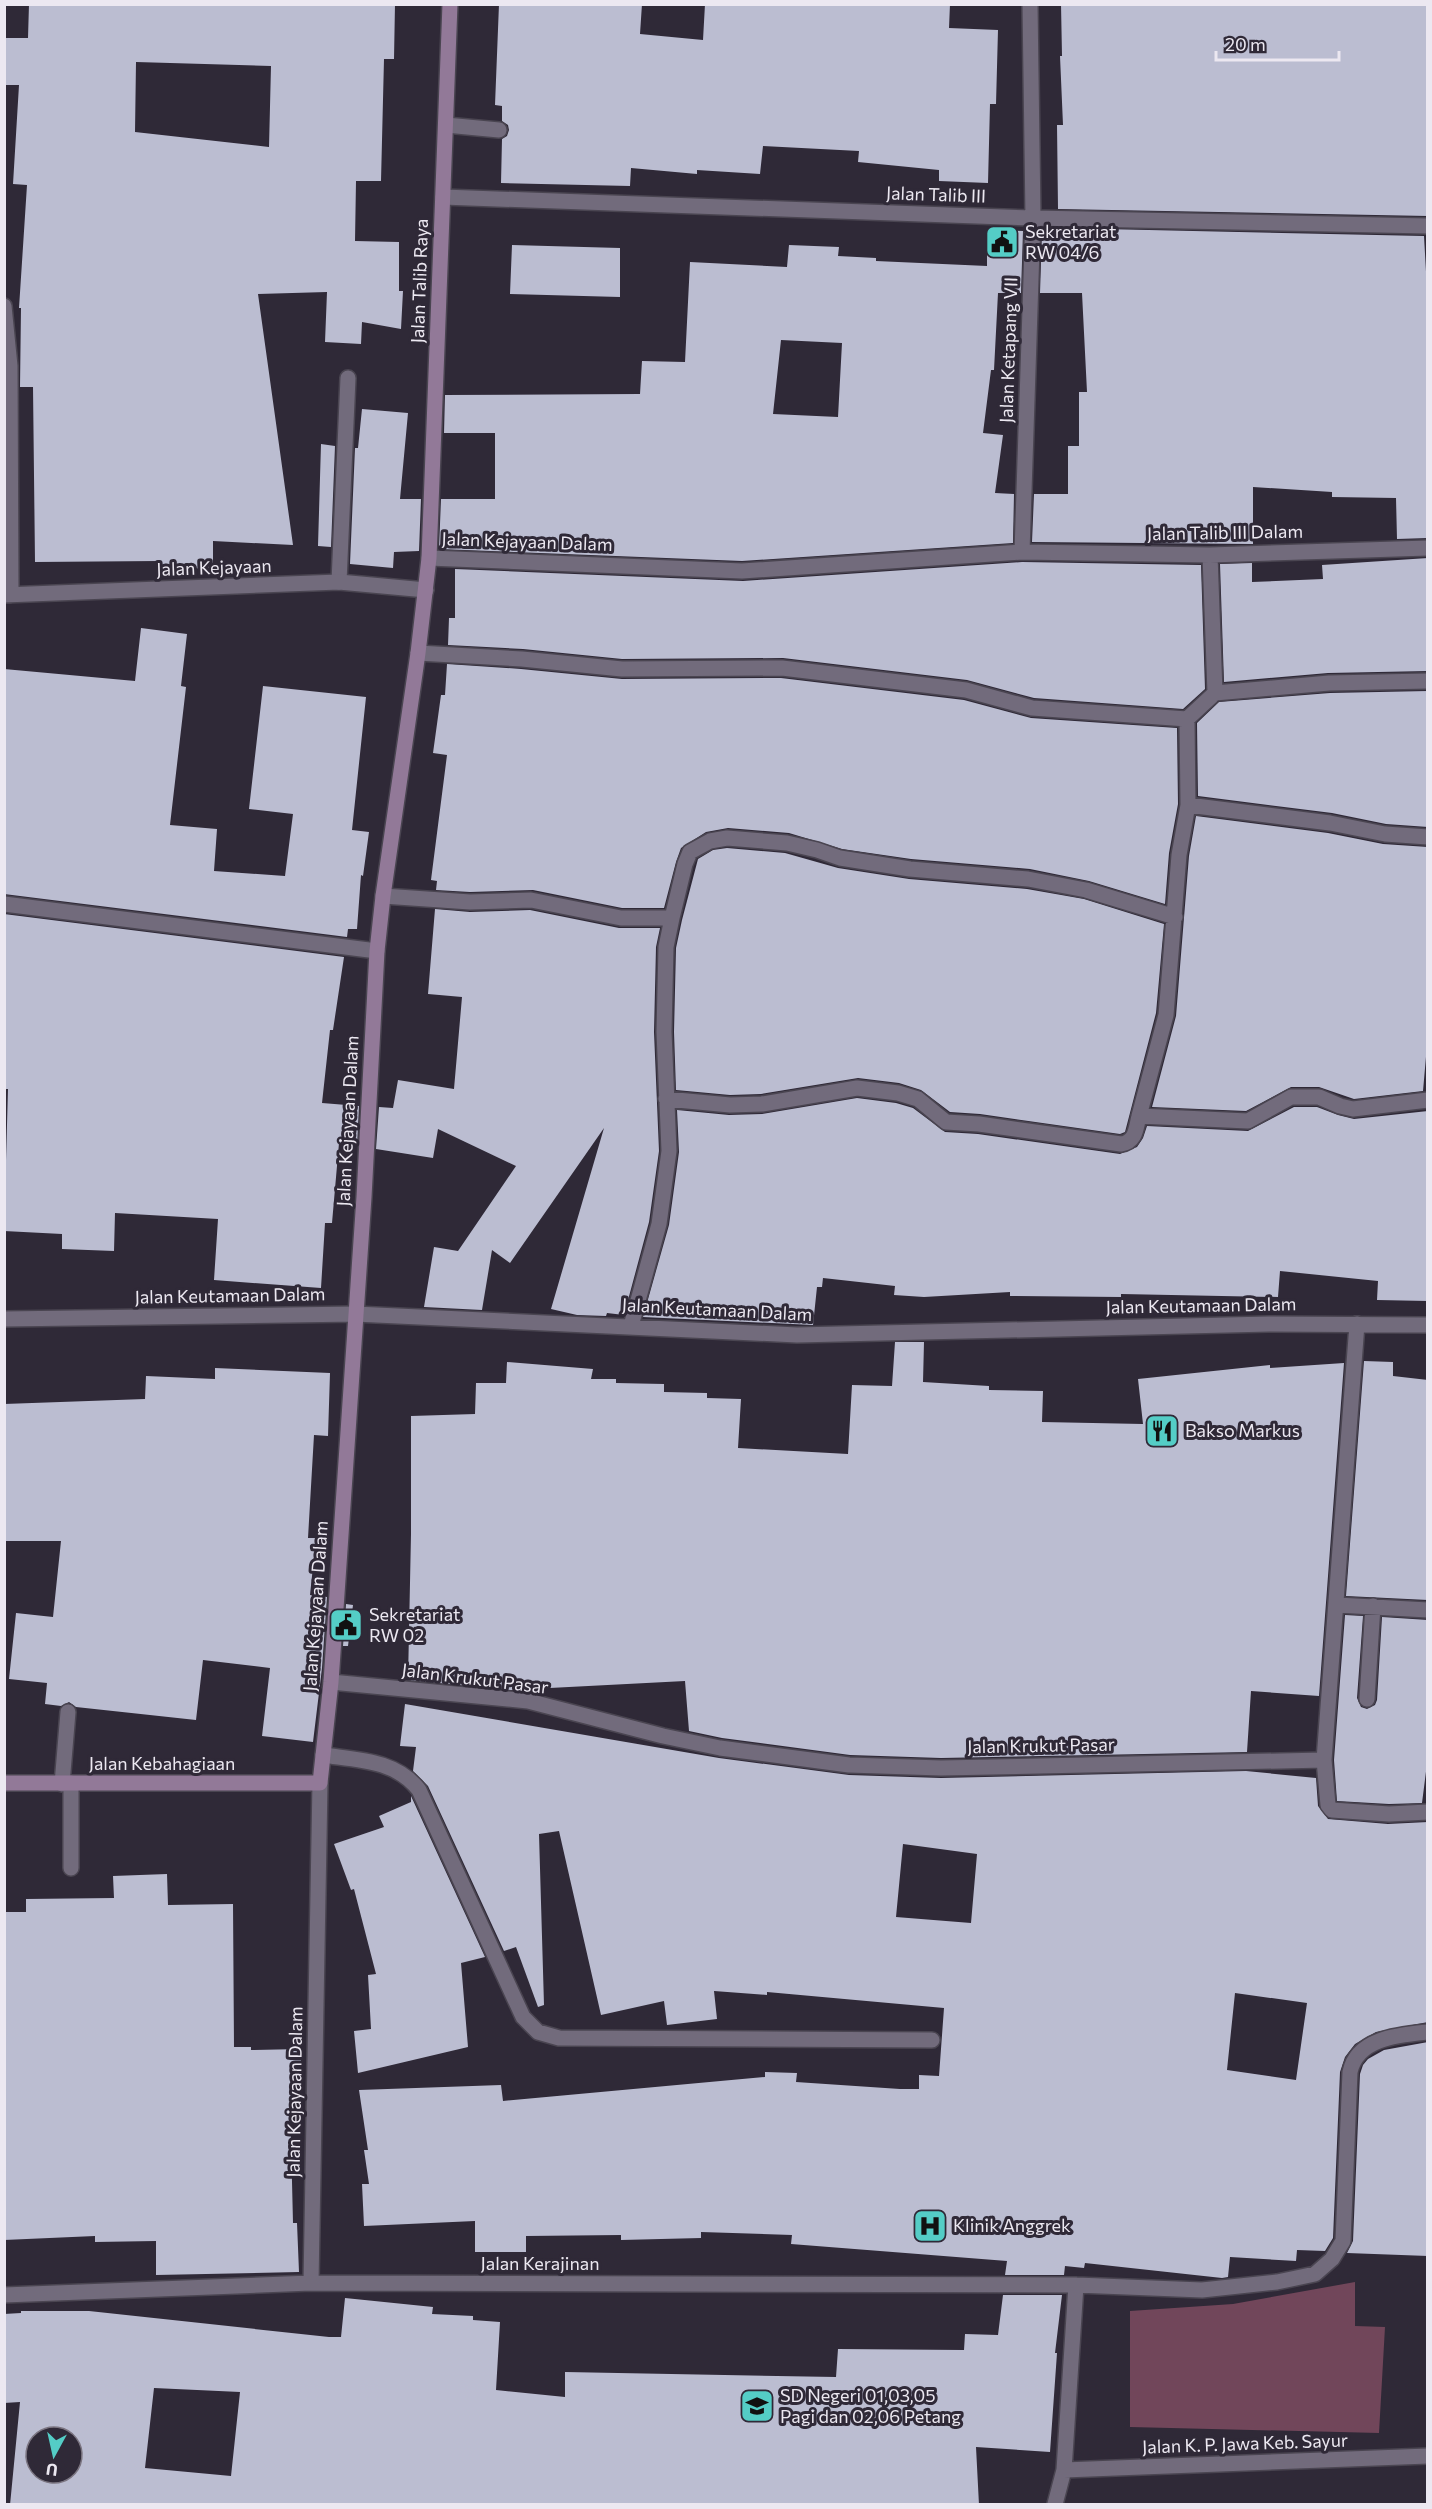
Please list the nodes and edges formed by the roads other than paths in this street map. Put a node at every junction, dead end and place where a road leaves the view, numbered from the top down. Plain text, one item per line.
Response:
1 (450, 4) edge
2 (1030, 4) edge
3 (446, 124) junction
4 (499, 130) dead end
5 (443, 197) junction
6 (1033, 218) junction
7 (1428, 226) edge
8 (4, 306) edge
9 (348, 378) dead end
10 (1428, 548) edge
11 (1022, 552) junction
12 (1210, 555) junction
13 (429, 558) junction
14 (339, 582) junction
15 (426, 590) junction
16 (8, 595) edge
17 (418, 654) junction
18 (1428, 681) edge
19 (1215, 693) junction
20 (1187, 719) junction
21 (1188, 805) junction
22 (1428, 837) edge
23 (383, 896) junction
24 (4, 904) edge
25 (1175, 917) junction
26 (672, 918) junction
27 (377, 951) junction
28 (666, 1099) junction
29 (1428, 1100) edge
30 (1139, 1116) junction
31 (355, 1314) junction
32 (4, 1319) edge
33 (1357, 1324) junction
34 (1428, 1325) edge
35 (631, 1326) junction
36 (1336, 1605) junction
37 (1373, 1606) junction
38 (1428, 1610) edge
39 (331, 1682) junction
40 (1367, 1699) dead end
41 (68, 1712) dead end
42 (324, 1755) junction
43 (1324, 1760) junction
44 (4, 1783) edge
45 (320, 1783) junction
46 (66, 1784) junction
47 (1428, 1812) edge
48 (71, 1868) dead end
49 (1428, 2032) edge
50 (932, 2040) dead end
51 (311, 2283) junction
52 (1076, 2285) junction
53 (4, 2295) edge
54 (1428, 2456) edge
55 (1064, 2470) junction
56 (1055, 2505) edge

1 - 3 street, Jalan Talib Raya
2 - 6 street, Jalan Ketapang VII
3 - 4 street
3 - 5 street, Jalan Talib Raya
5 - 6 street, Jalan Talib III
5 - 13 street, Jalan Talib Raya
6 - 7 street, Jalan Talib III
6 - 11 street, Jalan Ketapang VII
8 - 16 street
9 - 14 street
10 - 12 street, Jalan Talib III Dalam
11 - 12 street, Jalan Talib III Dalam
11 - 13 street, Jalan Kejayaan Dalam
12 - 19 street
13 - 15 street, Jalan Kejayaan Dalam
14 - 15 street, Jalan Kejayaan
14 - 16 street, Jalan Kejayaan
15 - 17 street, Jalan Kejayaan Dalam
17 - 20 street
17 - 23 street, Jalan Kejayaan Dalam
18 - 19 street
19 - 20 street
20 - 21 street
21 - 22 street
21 - 25 street
23 - 26 street
23 - 27 street, Jalan Kejayaan Dalam
24 - 27 street
25 - 26 street
25 - 30 street
26 - 28 street
27 - 31 street, Jalan Kejayaan Dalam
28 - 30 street
28 - 35 street
29 - 30 street
31 - 32 street, Jalan Keutamaan Dalam
31 - 35 street, Jalan Keutamaan Dalam
31 - 39 street, Jalan Kejayaan Dalam
33 - 34 street, Jalan Keutamaan Dalam
33 - 35 street, Jalan Keutamaan Dalam
33 - 36 street
36 - 37 street
36 - 43 street
37 - 38 street
37 - 40 street
39 - 42 street, Jalan Kejayaan Dalam
39 - 43 street, Jalan Krukut Pasar
41 - 46 street
42 - 45 street, Jalan Kejayaan Dalam
42 - 50 street
43 - 47 street
44 - 46 street, Jalan Kebahagiaan
45 - 46 street, Jalan Kebahagiaan
45 - 51 street, Jalan Kejayaan Dalam
46 - 48 street
49 - 52 street, Jalan Kerajinan
51 - 52 street, Jalan Kerajinan
51 - 53 street, Jalan Kerajinan
52 - 55 street
54 - 55 street, Jalan K. P. Jawa Keb. Sayur
55 - 56 street

